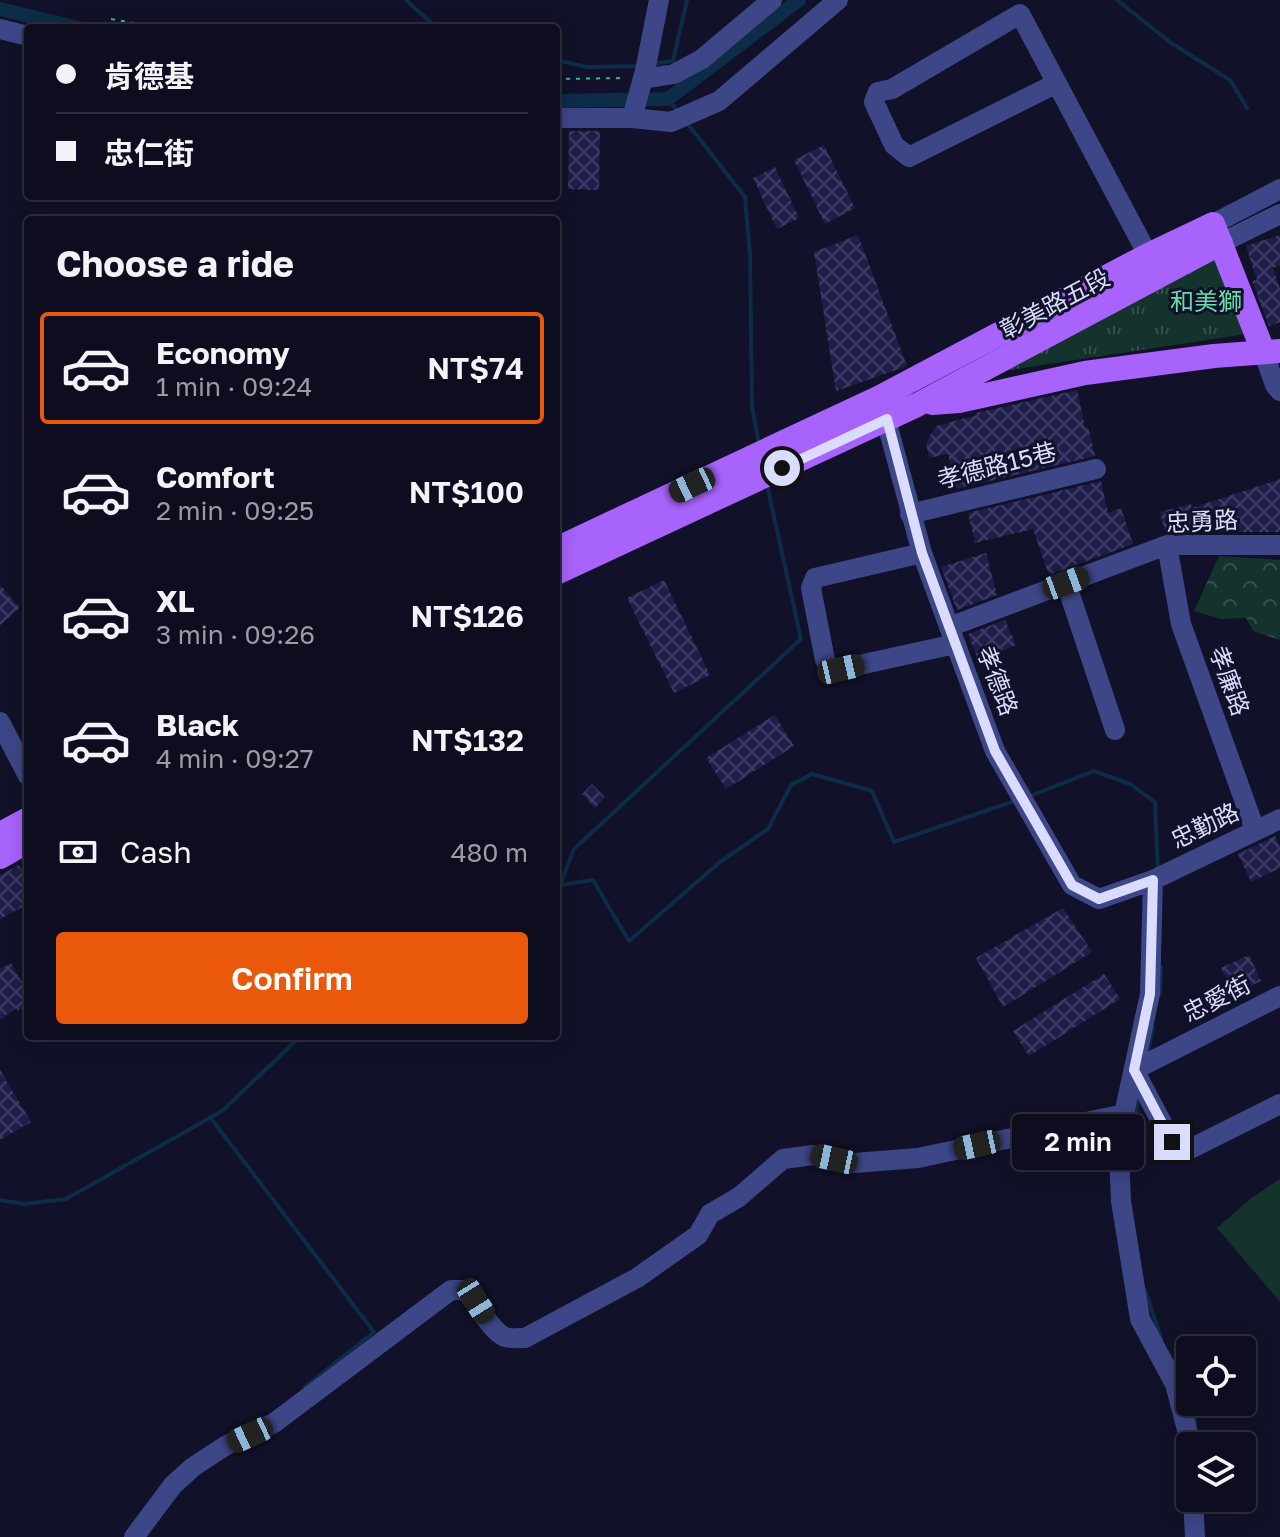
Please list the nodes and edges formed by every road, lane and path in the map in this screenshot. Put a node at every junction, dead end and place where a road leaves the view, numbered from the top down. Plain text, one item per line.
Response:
1 (659, 0) edge
2 (772, 0) edge
3 (838, 0) edge
4 (111, 19) dead end
5 (139, 24) edge
6 (0, 29) edge
7 (24, 35) edge
8 (645, 74) junction
9 (560, 79) edge
10 (1057, 83) junction
11 (633, 114) junction
12 (560, 118) edge
13 (1280, 189) edge
14 (1280, 214) edge
15 (1217, 234) junction
16 (1148, 255) junction
17 (1272, 351) edge
18 (1280, 391) edge
19 (917, 405) junction
20 (884, 408) junction
21 (1096, 469) dead end
22 (910, 514) junction
23 (1167, 545) junction
24 (1280, 545) edge
25 (922, 553) junction
26 (560, 562) edge
27 (1066, 583) junction
28 (952, 636) junction
29 (0, 722) edge
30 (1115, 730) dead end
31 (24, 768) edge
32 (1280, 819) edge
33 (24, 821) edge
34 (1255, 830) junction
35 (0, 834) edge
36 (24, 843) edge
37 (0, 857) edge
38 (1153, 880) junction
39 (1280, 996) edge
40 (1134, 1070) junction
41 (1280, 1104) edge
42 (1124, 1114) junction
43 (1188, 1432) edge
44 (1194, 1512) edge
45 (134, 1537) edge
46 (1195, 1537) edge

1 - 8 street
2 - 8 street
3 - 11 street
4 - 5 path
6 - 7 street
8 - 9 path
8 - 11 street
10 - 10 street
10 - 16 street
11 - 12 street
13 - 15 street
14 - 15 street
15 - 16 main road, 彰美路五段
15 - 17 main road
15 - 19 main road, 彰美路五段
16 - 20 main road, 彰美路五段
17 - 18 street
17 - 19 main road
19 - 20 main road, 彰美路五段
20 - 22 street, 孝德路
20 - 26 main road
21 - 22 street, 孝德路15巷
22 - 25 street, 孝德路
23 - 24 street, 忠勇路
23 - 27 street, 忠勇路
23 - 34 street, 孝廉路
25 - 28 street, 孝德路
25 - 28 street, 忠勇路
27 - 28 street, 忠勇路
27 - 30 street
28 - 38 street, 孝德路
29 - 31 street
32 - 34 street, 忠勤路
33 - 35 main road
34 - 38 street, 忠勤路
36 - 37 main road
38 - 40 street
39 - 40 street, 忠愛街
40 - 41 street
40 - 42 street
42 - 43 street
42 - 45 street
44 - 46 street

